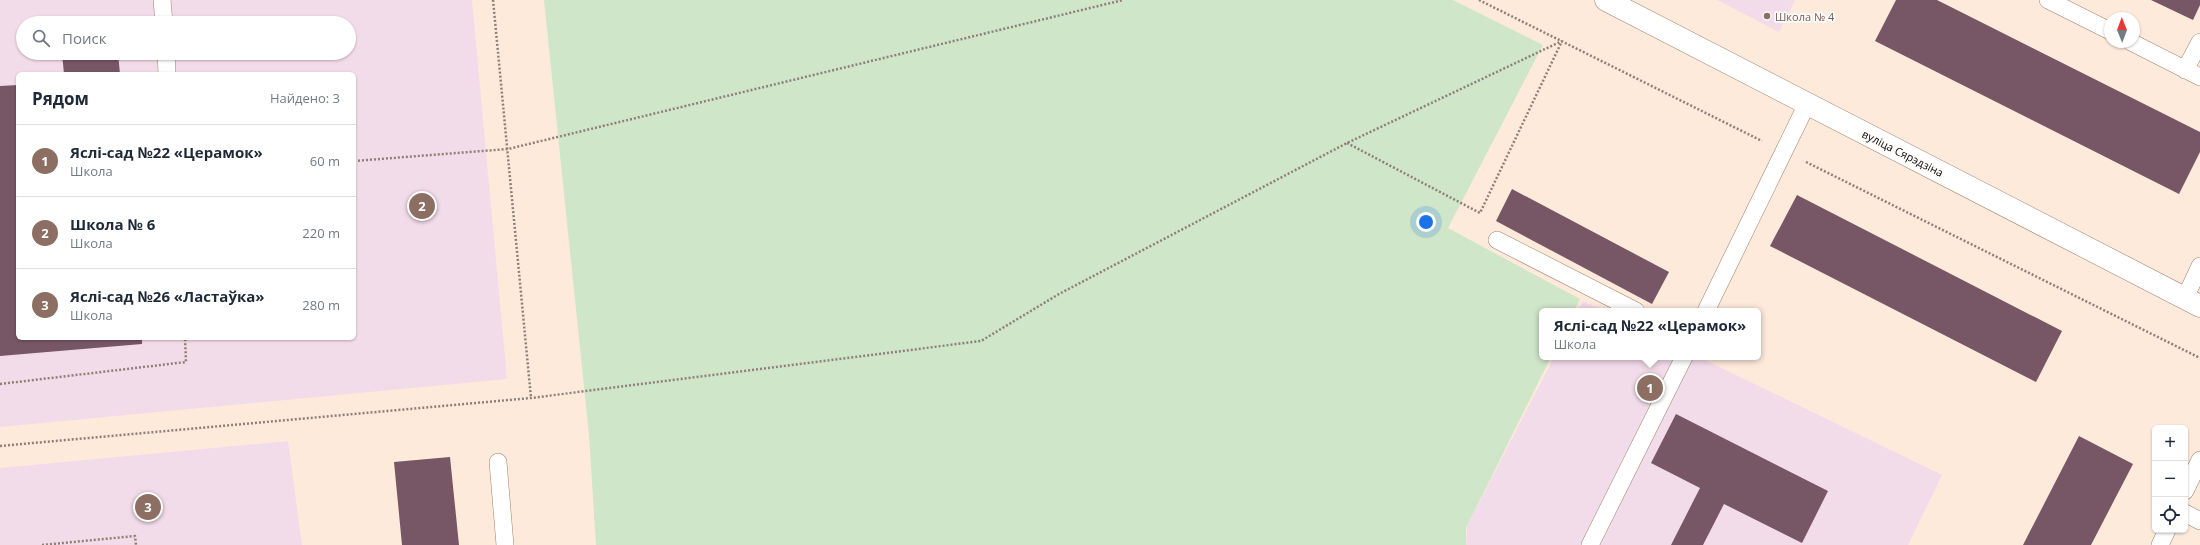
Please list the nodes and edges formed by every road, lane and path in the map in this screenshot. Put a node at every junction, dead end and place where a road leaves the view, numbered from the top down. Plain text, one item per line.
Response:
1 (162, 0) edge
2 (493, 0) edge
3 (1123, 0) edge
4 (1479, 0) edge
5 (1606, 0) edge
6 (2048, 0) edge
7 (163, 16) edge
8 (2104, 28) edge
9 (1562, 41) junction
10 (2200, 42) edge
11 (2140, 47) edge
12 (166, 60) edge
13 (167, 72) edge
14 (2193, 74) edge
15 (1807, 104) junction
16 (1347, 143) junction
17 (508, 149) junction
18 (1784, 152) junction
19 (356, 161) edge
20 (1497, 240) dead end
21 (2200, 266) edge
22 (2192, 302) edge
23 (1630, 308) edge
24 (1707, 308) edge
25 (185, 340) edge
26 (2200, 358) edge
27 (1682, 360) edge
28 (0, 384) edge
29 (531, 398) junction
30 (0, 446) edge
31 (2200, 460) edge
32 (498, 462) dead end
33 (2188, 485) edge
34 (2188, 515) edge
35 (2200, 521) edge
36 (2166, 533) edge
37 (42, 545) edge
38 (136, 545) edge
39 (505, 545) edge
40 (1590, 545) edge
41 (2160, 545) edge

1 - 7 lane
2 - 17 path
3 - 17 path
4 - 9 path
5 - 15 street, вуліца Сярэдзіна
6 - 8 lane
9 - 16 path
9 - 16 path
9 - 18 path
10 - 14 lane
11 - 14 lane
12 - 13 lane
15 - 18 lane
15 - 22 street, вуліца Сярэдзіна
16 - 29 path
17 - 19 path
17 - 29 path
18 - 24 lane
18 - 26 path
20 - 23 lane
21 - 22 lane
25 - 28 path
27 - 40 lane
29 - 30 path
31 - 33 lane
32 - 39 lane
34 - 35 lane
36 - 41 lane
37 - 38 path

